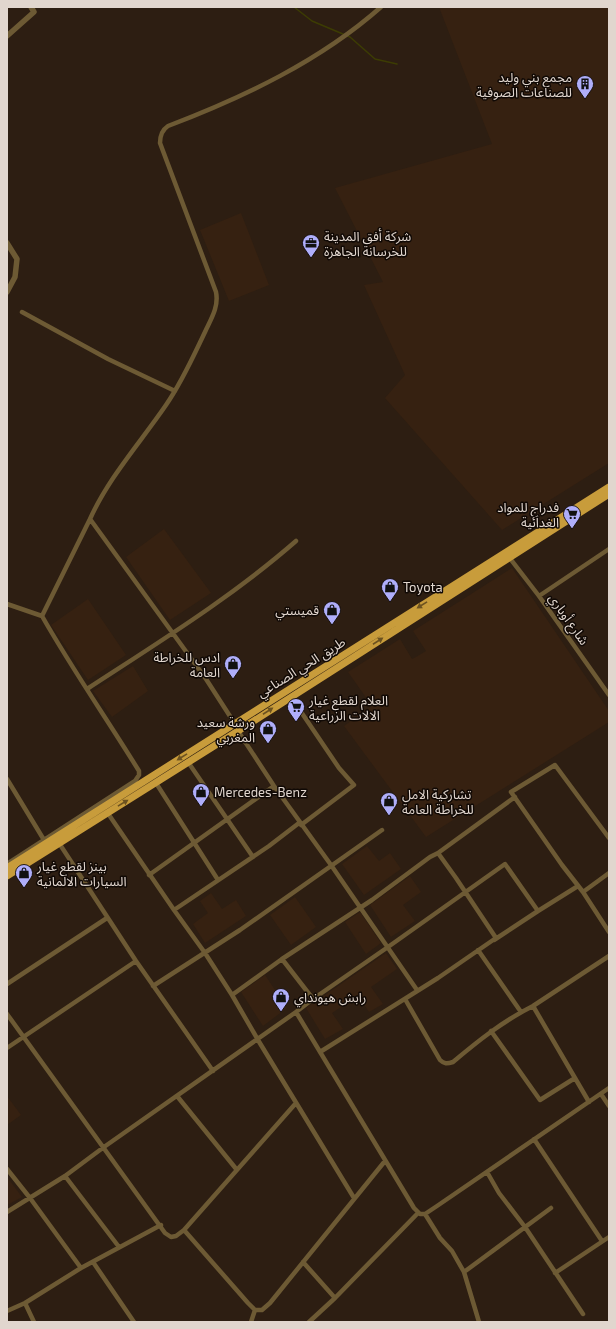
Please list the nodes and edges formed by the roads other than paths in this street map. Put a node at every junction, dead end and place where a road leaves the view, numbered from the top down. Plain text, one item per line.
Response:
1 (31, 7) edge
2 (381, 7) edge
3 (7, 36) edge
4 (7, 242) edge
5 (7, 292) edge
6 (22, 312) dead end
7 (175, 391) junction
8 (609, 487) edge
9 (609, 494) edge
10 (90, 519) junction
11 (296, 541) dead end
12 (609, 549) edge
13 (509, 557) junction
14 (539, 596) junction
15 (7, 604) edge
16 (42, 616) junction
17 (173, 633) junction
18 (87, 689) junction
19 (609, 695) edge
20 (291, 697) junction
21 (237, 727) junction
22 (188, 762) junction
23 (139, 771) junction
24 (7, 779) edge
25 (145, 780) junction
26 (156, 783) junction
27 (274, 786) junction
28 (515, 797) junction
29 (107, 812) junction
30 (228, 819) junction
31 (300, 824) junction
32 (382, 830) dead end
33 (609, 838) edge
34 (44, 840) junction
35 (59, 843) junction
36 (195, 843) junction
37 (438, 853) junction
38 (253, 857) junction
39 (7, 864) edge
40 (331, 865) junction
41 (7, 868) edge
42 (609, 873) edge
43 (149, 875) junction
44 (7, 876) edge
45 (218, 880) junction
46 (578, 886) junction
47 (466, 892) junction
48 (583, 892) junction
49 (360, 908) junction
50 (174, 910) junction
51 (538, 911) junction
52 (107, 918) junction
53 (609, 932) edge
54 (494, 940) junction
55 (388, 947) junction
56 (478, 950) junction
57 (205, 953) junction
58 (609, 956) edge
59 (282, 959) junction
60 (136, 961) junction
61 (7, 984) edge
62 (153, 986) junction
63 (417, 990) junction
64 (232, 995) junction
65 (313, 999) junction
66 (405, 999) junction
67 (533, 1006) junction
68 (296, 1012) junction
69 (521, 1012) junction
70 (7, 1014) edge
71 (491, 1031) junction
72 (24, 1037) junction
73 (258, 1040) junction
74 (7, 1048) edge
75 (320, 1052) junction
76 (213, 1071) junction
77 (575, 1078) junction
78 (609, 1088) edge
79 (601, 1094) junction
80 (177, 1096) junction
81 (589, 1102) junction
82 (296, 1103) junction
83 (609, 1106) edge
84 (534, 1139) junction
85 (104, 1147) junction
86 (386, 1161) junction
87 (7, 1169) edge
88 (237, 1170) junction
89 (487, 1172) junction
90 (65, 1176) junction
91 (30, 1198) junction
92 (354, 1198) junction
93 (551, 1208) dead end
94 (7, 1212) edge
95 (418, 1213) junction
96 (425, 1214) junction
97 (161, 1225) junction
98 (525, 1227) junction
99 (184, 1230) junction
100 (609, 1237) edge
101 (602, 1241) junction
102 (120, 1247) junction
103 (93, 1262) junction
104 (302, 1262) junction
105 (81, 1268) junction
106 (464, 1272) junction
107 (555, 1273) junction
108 (335, 1298) junction
109 (25, 1303) junction
110 (7, 1304) edge
111 (9, 1310) edge
112 (255, 1310) junction
113 (583, 1314) dead end
114 (34, 1322) edge
115 (134, 1322) edge
116 (251, 1322) edge
117 (308, 1322) edge
118 (478, 1322) edge

1 - 3 street
2 - 7 street
4 - 5 street
6 - 7 street
7 - 10 street
8 -> 21 highway, طريق الحي الصناعي
9 - 13 highway
10 - 16 street
10 - 17 street
11 - 17 street
12 - 14 street
13 - 14 street, شارع أوباري
20 -> 13 highway
14 - 19 street, شارع أوباري
15 - 16 street
16 - 18 street
17 - 18 street
17 - 21 street
18 - 23 street
21 -> 20 highway
20 - 31 street
21 - 22 highway
21 -> 25 highway, طريق الحي الصناعي
21 - 27 street
22 - 26 highway
22 - 30 street
23 - 25 street
23 - 34 street
24 - 34 street
25 - 41 highway, طريق الحي الصناعي
29 -> 26 highway
26 - 36 street
27 - 30 street
27 - 31 street
28 - 33 street
28 - 37 street
28 - 46 street
29 - 35 highway
29 - 43 street
30 - 36 street
30 - 38 street
31 - 38 street
31 - 40 street
32 - 40 street
34 - 39 street
35 - 44 highway
35 - 52 street
36 - 43 street
36 - 45 street
37 - 47 street
37 - 49 street
38 - 45 street
40 - 49 street
40 - 57 street
42 - 48 street
43 - 50 street
45 - 50 street
46 - 48 street
46 - 51 street
47 - 51 street
47 - 54 street
47 - 55 street
48 - 53 street
49 - 55 street
49 - 59 street
50 - 57 street
51 - 54 street
52 - 60 street
52 - 61 street
54 - 56 street
55 - 63 street
55 - 65 street
56 - 63 street
56 - 69 street
57 - 62 street
57 - 64 street
58 - 67 street
59 - 64 street
59 - 65 street
60 - 62 street
60 - 72 street
62 - 76 street
63 - 66 street
64 - 73 street
65 - 68 street
66 - 71 street
66 - 75 street
67 - 69 street
67 - 77 street
68 - 73 street
68 - 75 street
69 - 71 street
70 - 72 street
71 - 77 street
72 - 74 street
72 - 85 street
73 - 76 street
73 - 82 street
75 - 86 street
76 - 80 street
77 - 81 street
78 - 79 street
79 - 81 street
79 - 83 street
80 - 85 street
80 - 88 street
81 - 84 street
82 - 88 street
82 - 92 street
84 - 89 street
84 - 101 street
85 - 90 street
85 - 97 street
86 - 92 street
86 - 95 street
87 - 91 street
88 - 99 street
89 - 96 street
89 - 98 street
90 - 91 street
90 - 102 street
91 - 94 street
91 - 105 street
92 - 104 street
93 - 98 street
95 - 96 street
95 - 108 street
96 - 106 street
97 - 99 street
97 - 102 street
98 - 106 street
98 - 107 street
99 - 112 street
100 - 101 street
101 - 107 street
102 - 103 street
103 - 105 street
103 - 115 street
104 - 108 street
104 - 112 street
105 - 109 street
106 - 118 street
107 - 113 street
108 - 117 street
109 - 111 street
109 - 114 street
110 - 111 street
112 - 116 street

